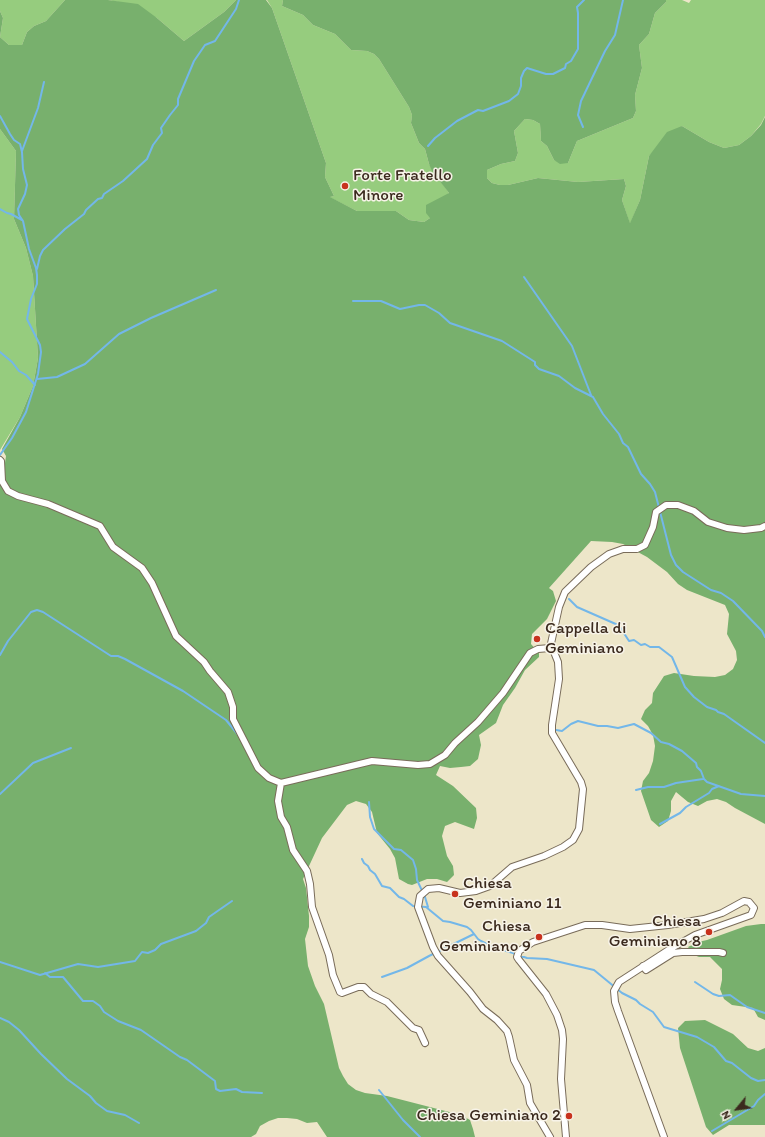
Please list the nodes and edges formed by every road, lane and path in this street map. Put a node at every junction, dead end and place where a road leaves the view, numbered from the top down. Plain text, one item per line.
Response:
1 (0, 460) edge
2 (765, 526) edge
3 (550, 648) junction
4 (280, 783) junction
5 (714, 957) dead end
6 (643, 966) junction
7 (425, 1043) dead end
8 (550, 1137) edge
9 (566, 1137) edge
10 (664, 1137) edge

1 - 4 street
2 - 3 street
3 - 4 street
3 - 8 street
4 - 7 street
5 - 6 street
6 - 9 street
6 - 10 street

